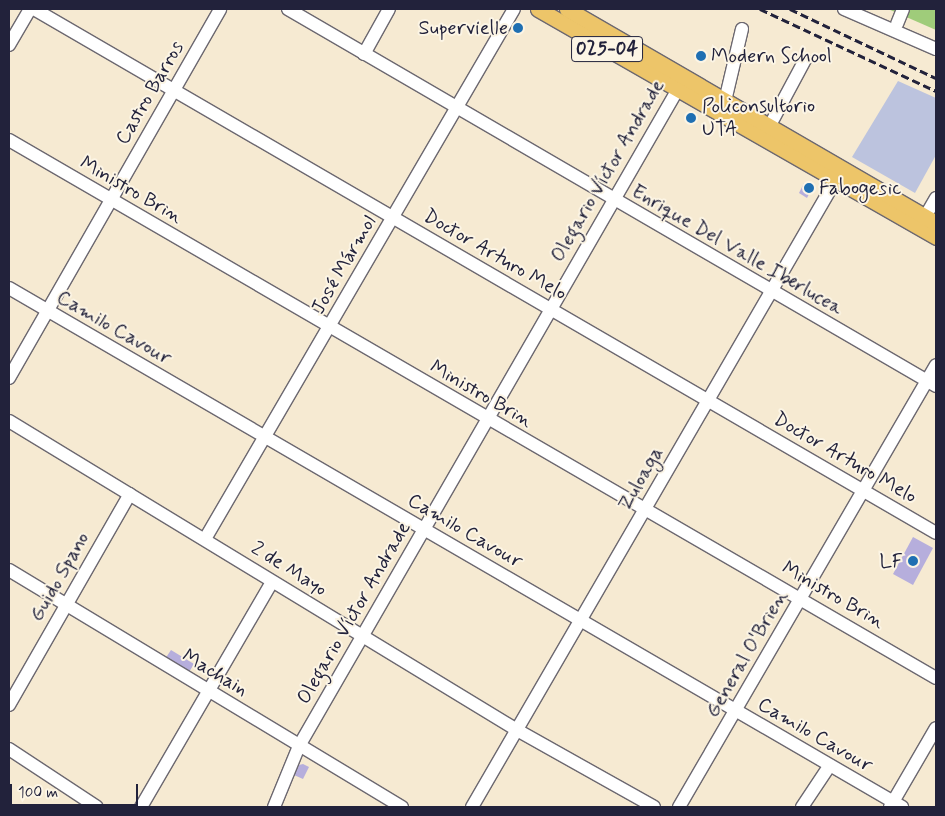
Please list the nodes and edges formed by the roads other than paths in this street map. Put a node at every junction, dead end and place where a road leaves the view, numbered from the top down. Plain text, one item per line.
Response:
1 (30, 9) edge
2 (34, 9) edge
3 (220, 9) edge
4 (288, 9) edge
5 (389, 9) edge
6 (514, 9) edge
7 (538, 9) edge
8 (567, 9) edge
9 (844, 9) edge
10 (861, 9) edge
11 (904, 9) edge
12 (897, 24) junction
13 (742, 29) dead end
14 (936, 41) edge
15 (9, 45) edge
16 (936, 50) edge
17 (364, 54) junction
18 (805, 60) dead end
19 (681, 84) junction
20 (173, 90) junction
21 (725, 101) junction
22 (456, 108) junction
23 (769, 126) junction
24 (9, 140) edge
25 (839, 175) junction
26 (936, 199) edge
27 (111, 200) junction
28 (614, 201) junction
29 (393, 217) junction
30 (931, 220) edge
31 (936, 237) edge
32 (9, 288) edge
33 (772, 292) junction
34 (550, 310) junction
35 (47, 311) junction
36 (330, 327) junction
37 (936, 364) edge
38 (9, 378) edge
39 (932, 383) edge
40 (707, 400) junction
41 (487, 419) junction
42 (9, 422) edge
43 (265, 437) junction
44 (863, 491) junction
45 (130, 494) junction
46 (645, 510) junction
47 (423, 528) junction
48 (936, 533) edge
49 (205, 540) junction
50 (9, 570) edge
51 (272, 582) junction
52 (801, 598) junction
53 (66, 606) junction
54 (581, 620) junction
55 (362, 636) junction
56 (936, 678) edge
57 (208, 692) junction
58 (9, 705) edge
59 (736, 710) junction
60 (936, 728) edge
61 (517, 730) junction
62 (299, 746) junction
63 (9, 749) edge
64 (830, 766) junction
65 (895, 805) edge
66 (97, 807) edge
67 (141, 807) edge
68 (274, 807) edge
69 (402, 807) edge
70 (472, 807) edge
71 (654, 807) edge
72 (679, 807) edge
73 (802, 807) edge

1 - 15 street
2 - 20 street, Doctor Arturo Melo
3 - 20 street, Castro Barros
4 - 17 street, Enrique Del Valle Iberlucea
5 - 17 street
6 - 22 street, José Mármol
7 - 19 main road, 025-04
8 - 19 main road, 025-04
9 - 16 street
10 - 12 street
11 - 12 street
12 - 14 street
13 - 21 street
17 - 22 street, Enrique Del Valle Iberlucea
18 - 23 street
19 - 21 main road, 025-04
19 - 25 main road, 025-04
19 - 28 street, Olegario Víctor Andrade
20 - 27 street, Castro Barros
20 - 29 street, Doctor Arturo Melo
21 - 23 main road, 025-04
22 - 28 street, Enrique Del Valle Iberlucea
22 - 29 street, José Mármol
23 - 25 main road, 025-04
24 - 27 street, Ministro Brin
25 - 30 main road, 025-04
25 - 31 main road, 025-04
25 - 33 street, Zuloaga
26 - 30 street
27 - 35 street, Castro Barros
27 - 36 street, Ministro Brin
28 - 33 street, Enrique Del Valle Iberlucea
28 - 34 street, Olegario Víctor Andrade
29 - 34 street, Doctor Arturo Melo
29 - 36 street, José Mármol
32 - 35 street, Camilo Cavour
33 - 39 street, Enrique Del Valle Iberlucea
33 - 40 street, Zuloaga
34 - 40 street, Doctor Arturo Melo
34 - 41 street, Olegario Víctor Andrade
35 - 38 street, Castro Barros
35 - 43 street, Camilo Cavour
36 - 41 street, Ministro Brin
36 - 43 street, José Mármol
37 - 39 street, General O'Brien
39 - 44 street, General O'Brien
40 - 44 street, Doctor Arturo Melo
40 - 46 street, Zuloaga
41 - 46 street, Ministro Brin
41 - 47 street, Olegario Víctor Andrade
42 - 45 street, 2 de Mayo
43 - 47 street, Camilo Cavour
43 - 49 street, José Mármol
44 - 48 street, Doctor Arturo Melo
44 - 52 street, General O'Brien
45 - 49 street, 2 de Mayo
45 - 53 street, Guido Spano
46 - 52 street, Ministro Brin
46 - 54 street, Zuloaga
47 - 54 street, Camilo Cavour
47 - 55 street, Olegario Víctor Andrade
49 - 51 street, 2 de Mayo
50 - 53 street, Machain
51 - 55 street, 2 de Mayo
51 - 57 street
52 - 56 street, Ministro Brin
52 - 59 street, General O'Brien
53 - 57 street, Machain
53 - 58 street, Guido Spano
54 - 59 street, Camilo Cavour
54 - 61 street, Zuloaga
55 - 61 street, 2 de Mayo
55 - 62 street, Olegario Víctor Andrade
57 - 62 street, Machain
57 - 67 street
59 - 64 street, Camilo Cavour
59 - 72 street, General O'Brien
60 - 65 street
61 - 70 street, Zuloaga
61 - 71 street, 2 de Mayo
62 - 68 street, Olegario Víctor Andrade
62 - 69 street, Machain
63 - 66 street
64 - 65 street, Camilo Cavour
64 - 73 street

